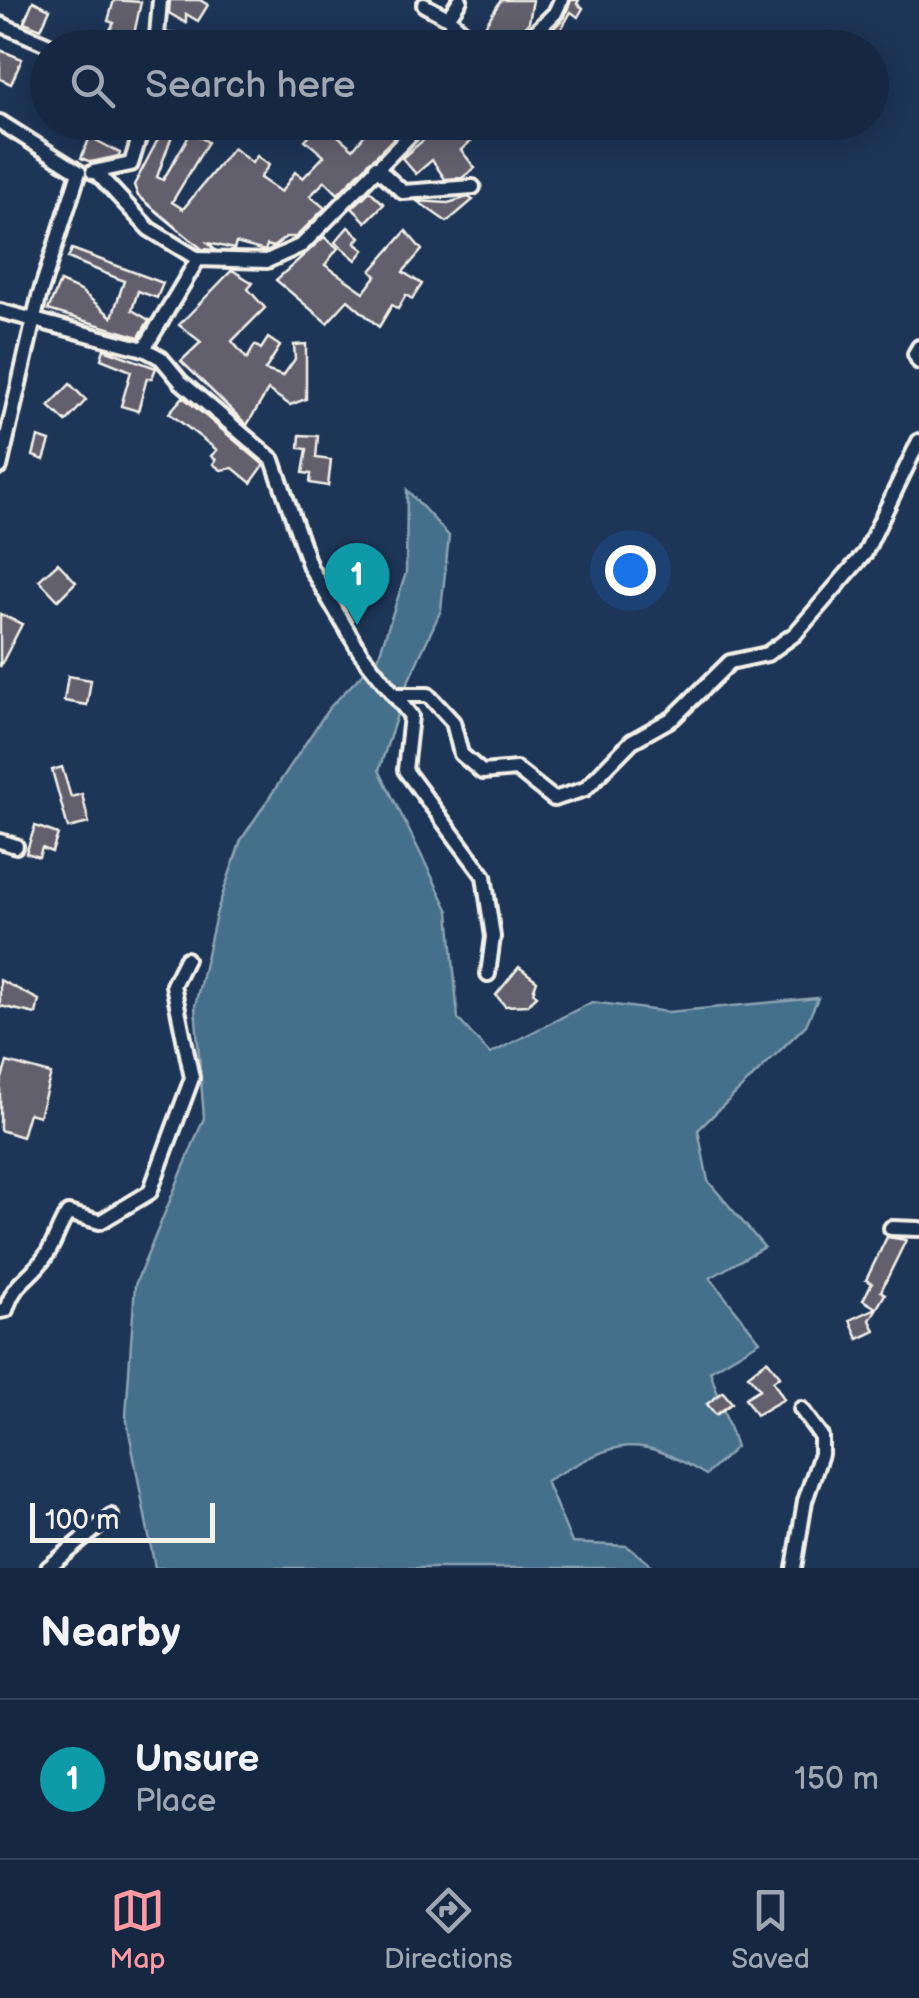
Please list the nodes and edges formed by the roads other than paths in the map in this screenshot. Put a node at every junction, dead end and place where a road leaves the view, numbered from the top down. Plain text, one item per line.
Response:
1 (160, 0) edge
2 (460, 0) edge
3 (561, 0) edge
4 (424, 5) dead end
5 (448, 18) junction
6 (0, 24) edge
7 (158, 30) edge
8 (462, 30) edge
9 (538, 30) edge
10 (30, 37) edge
11 (0, 122) edge
12 (138, 140) edge
13 (404, 140) edge
14 (376, 166) junction
15 (79, 172) junction
16 (96, 172) junction
17 (473, 188) dead end
18 (198, 258) junction
19 (0, 312) edge
20 (35, 321) junction
21 (919, 346) edge
22 (144, 349) junction
23 (919, 362) edge
24 (919, 440) edge
25 (0, 467) edge
26 (394, 695) junction
27 (0, 842) edge
28 (16, 846) dead end
29 (186, 960) dead end
30 (488, 974) dead end
31 (891, 1228) dead end
32 (919, 1229) edge
33 (0, 1311) edge
34 (801, 1409) dead end
35 (111, 1516) dead end
36 (48, 1568) edge
37 (794, 1568) edge

1 - 7 street
2 - 5 street
3 - 9 street
4 - 5 street
5 - 8 street
6 - 10 street
11 - 15 street
12 - 16 street
13 - 14 street
14 - 17 street
14 - 18 street
15 - 16 street
15 - 20 street
16 - 18 street
18 - 22 street
19 - 20 street
20 - 22 street
20 - 25 street
21 - 23 street
22 - 26 street
24 - 26 street
26 - 30 street
27 - 28 street
29 - 33 street
31 - 32 street
34 - 37 street
35 - 36 street

